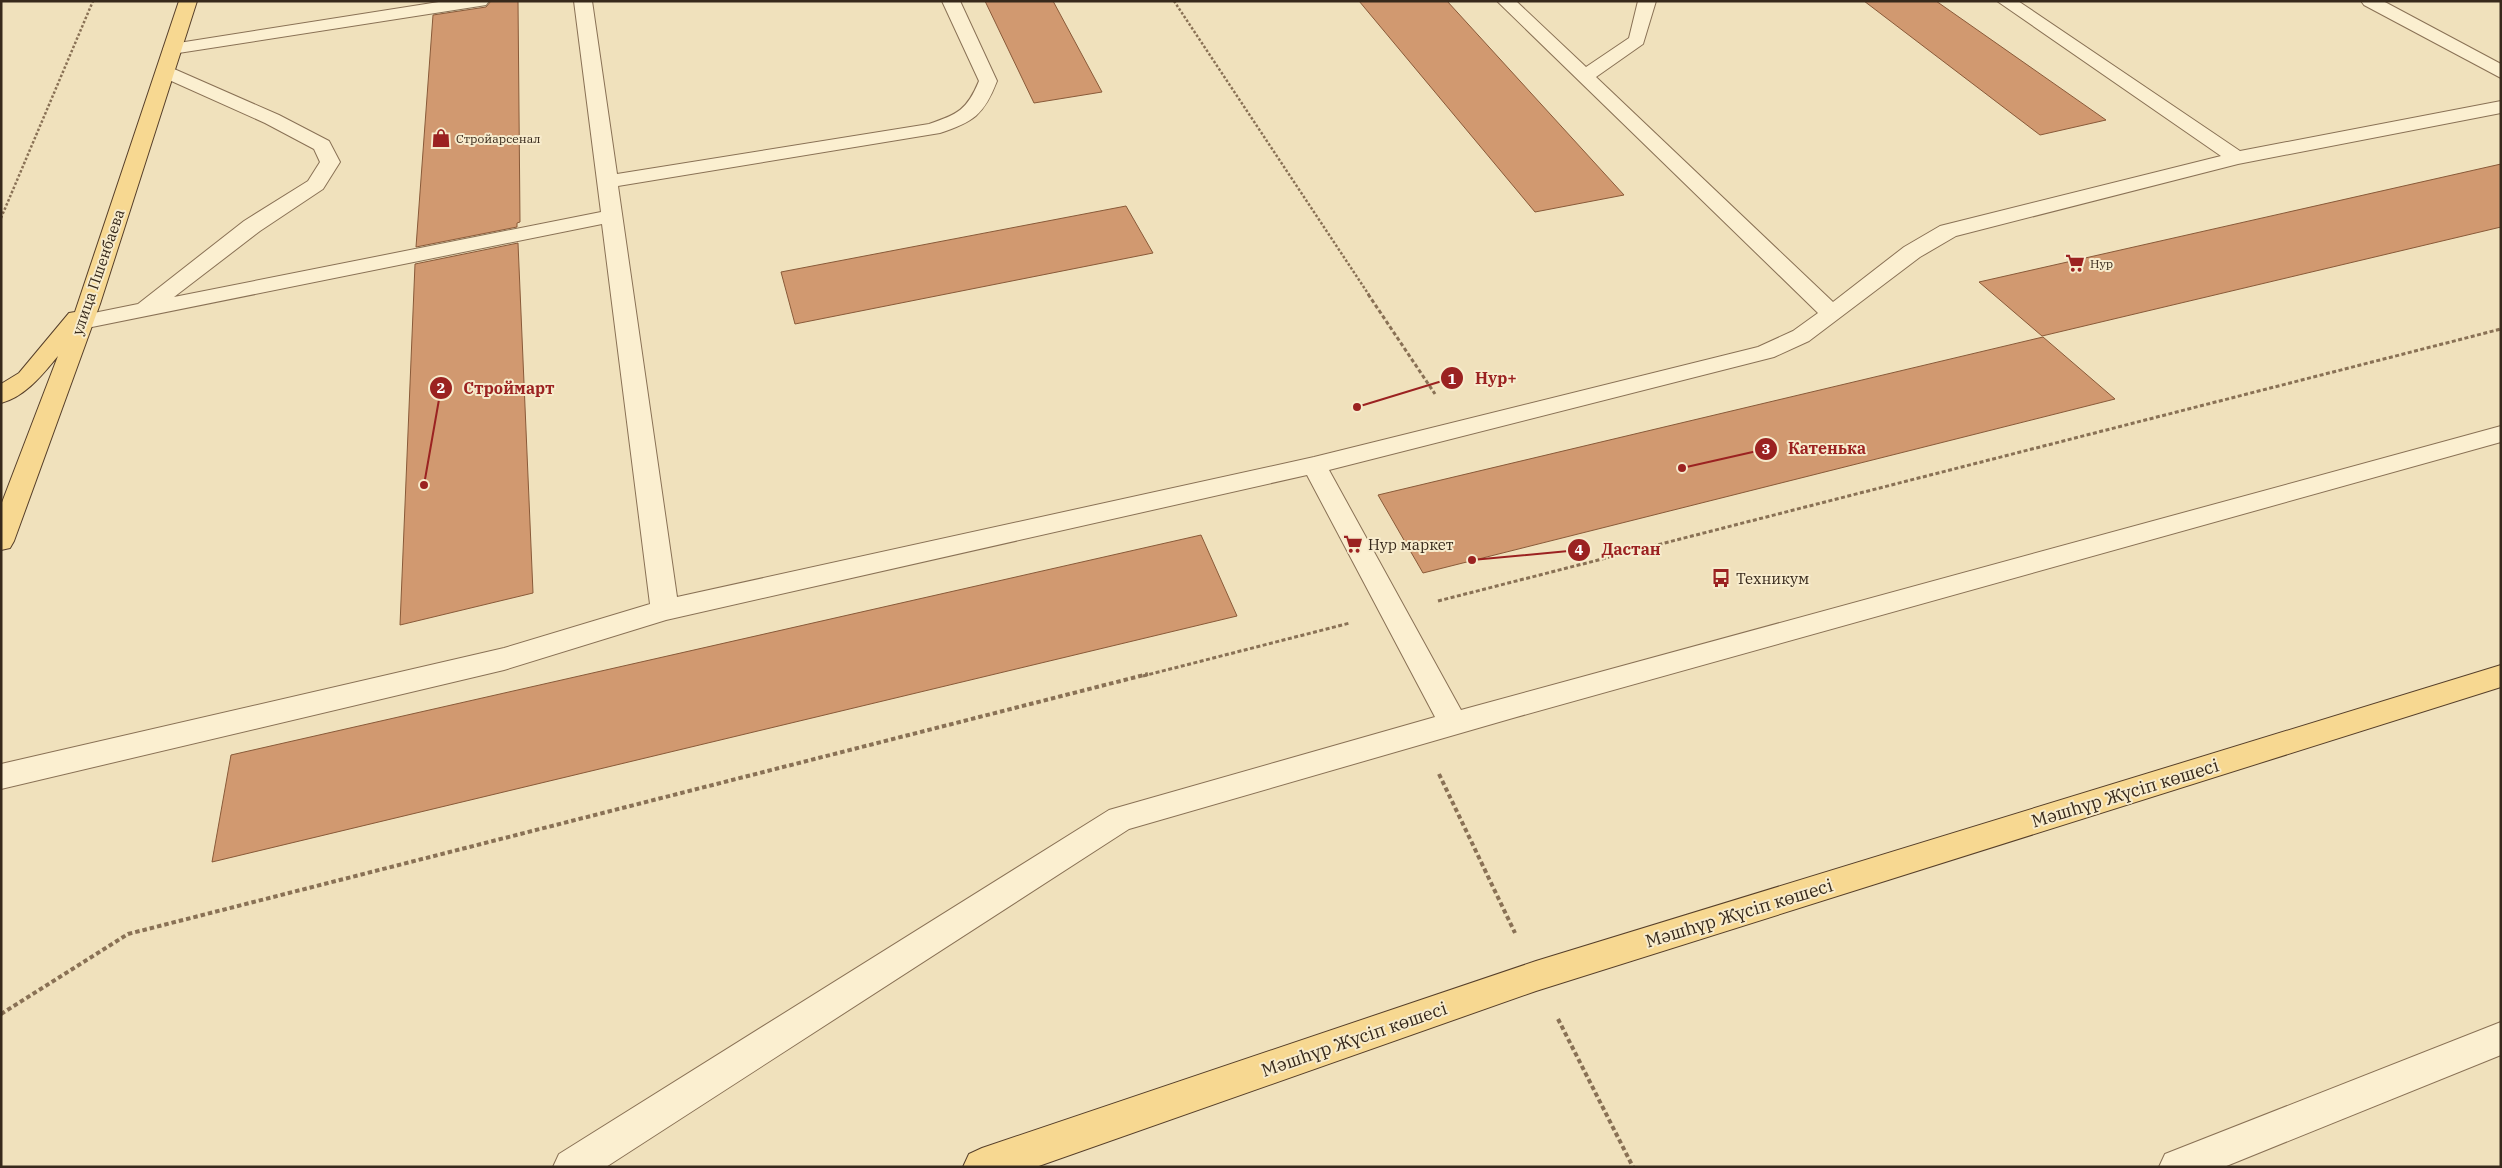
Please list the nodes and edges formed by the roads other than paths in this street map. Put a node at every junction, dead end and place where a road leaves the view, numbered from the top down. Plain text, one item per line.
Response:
1 (188, 1) edge
2 (480, 1) edge
3 (583, 1) edge
4 (951, 1) edge
5 (1506, 1) edge
6 (1647, 1) edge
7 (2006, 1) edge
8 (2370, 1) edge
9 (172, 49) junction
10 (165, 71) junction
11 (2501, 72) edge
12 (1584, 77) junction
13 (2501, 106) edge
14 (2237, 158) junction
15 (607, 182) junction
16 (612, 216) junction
17 (143, 310) junction
18 (86, 313) junction
19 (1832, 314) junction
20 (1, 395) edge
21 (2501, 434) edge
22 (1314, 465) junction
23 (1, 541) edge
24 (665, 610) junction
25 (2501, 676) edge
26 (1454, 725) junction
27 (1, 777) edge
28 (2501, 1038) edge
29 (572, 1167) edge
30 (982, 1167) edge
31 (2178, 1167) edge

1 - 9 main road, улица Пшенбаева
2 - 9 street
3 - 15 street
4 - 15 street
5 - 12 street
6 - 12 street
7 - 14 street
8 - 11 street
9 - 10 main road, улица Пшенбаева
10 - 17 street
10 - 18 main road, улица Пшенбаева
12 - 19 street
13 - 14 street
14 - 19 street
15 - 16 street
16 - 17 street
16 - 24 street
17 - 18 street
18 - 20 main road
18 - 23 main road, улица Пшенбаева
19 - 22 street
21 - 26 street
22 - 24 street
22 - 26 street
24 - 27 street
25 - 30 main road, Мәшһүр Жүсіп көшесі
26 - 29 street
28 - 31 street

